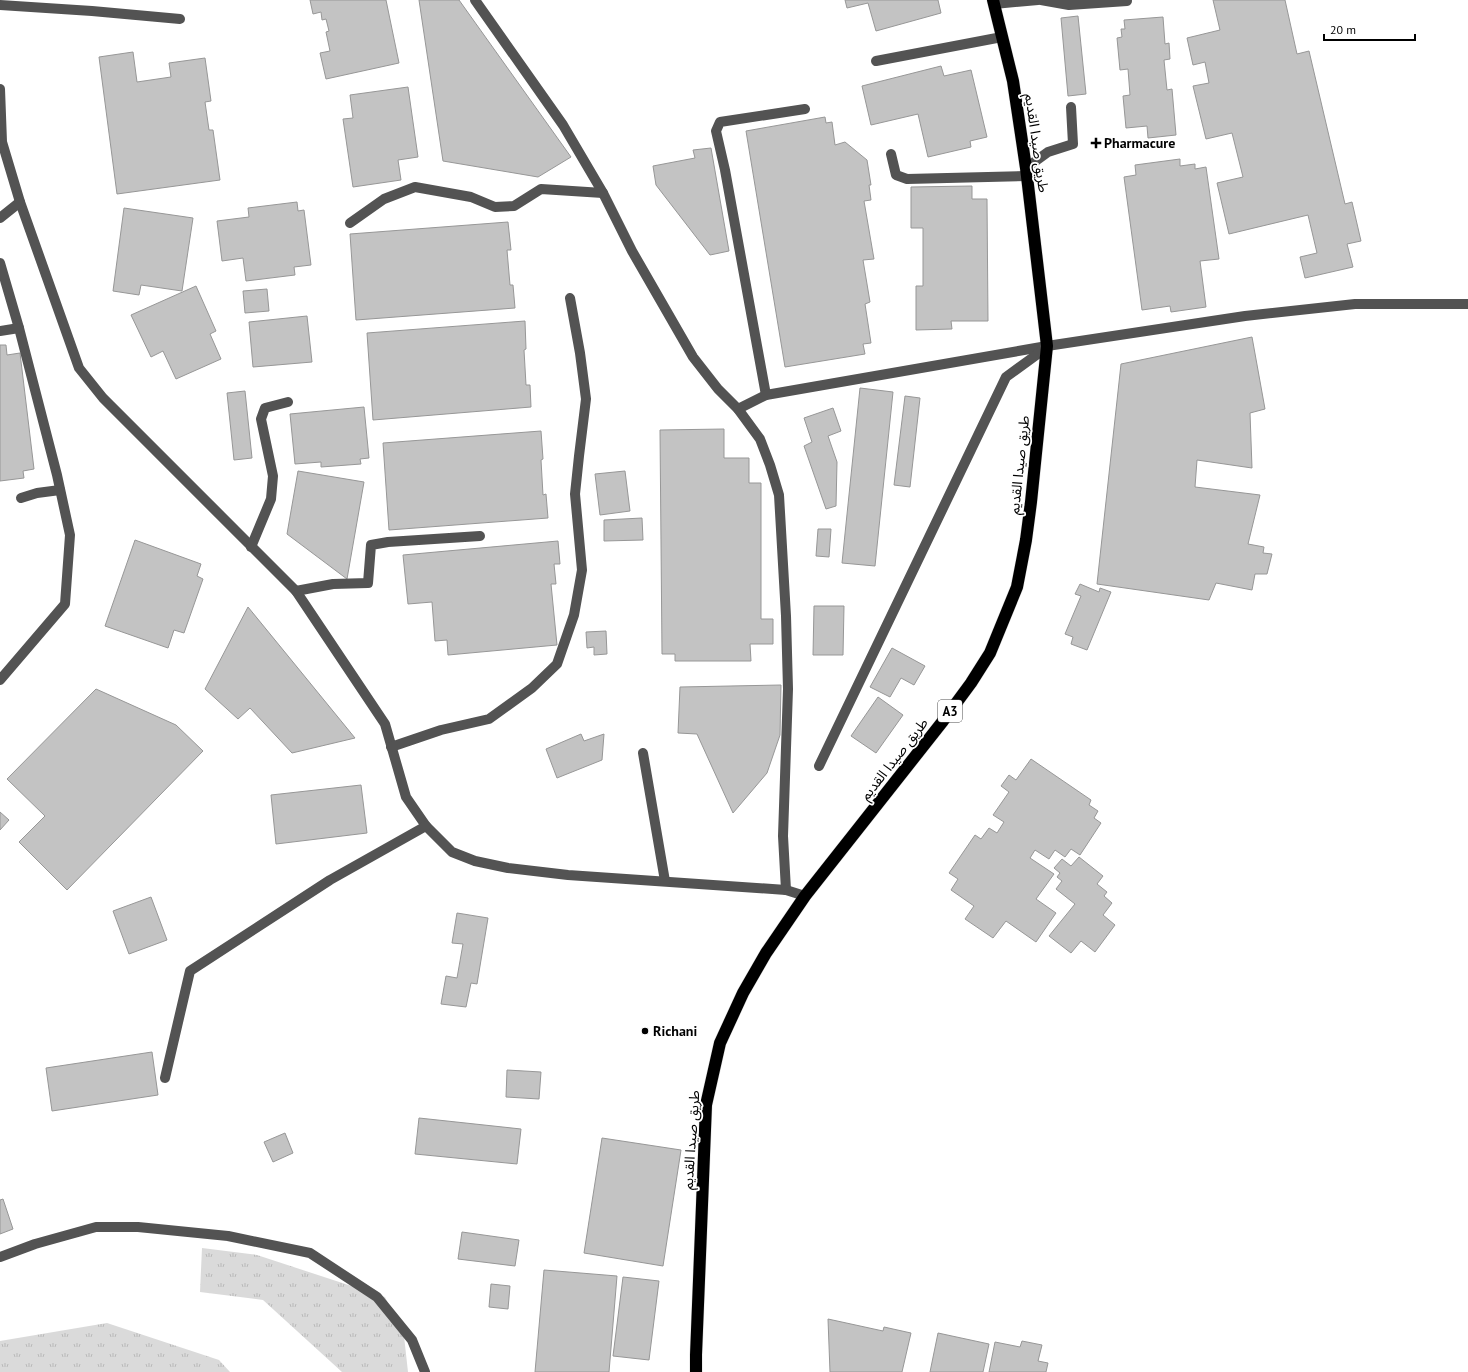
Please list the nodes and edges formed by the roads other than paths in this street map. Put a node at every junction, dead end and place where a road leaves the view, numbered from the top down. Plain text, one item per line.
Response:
1 (475, 0) edge
2 (1040, 0) edge
3 (1127, 1) dead end
4 (994, 2) edge
5 (0, 6) edge
6 (180, 19) dead end
7 (1002, 37) junction
8 (876, 61) dead end
9 (0, 89) edge
10 (1071, 107) dead end
11 (805, 109) dead end
12 (891, 154) dead end
13 (1026, 172) junction
14 (602, 193) junction
15 (20, 202) junction
16 (0, 218) edge
17 (350, 223) dead end
18 (0, 263) edge
19 (570, 298) dead end
20 (1468, 304) edge
21 (19, 328) junction
22 (0, 331) edge
23 (1047, 346) junction
24 (766, 395) junction
25 (288, 402) dead end
26 (738, 409) junction
27 (60, 490) junction
28 (22, 498) dead end
29 (480, 536) dead end
30 (251, 547) junction
31 (296, 591) junction
32 (0, 680) edge
33 (391, 747) junction
34 (643, 753) dead end
35 (819, 766) dead end
36 (426, 826) junction
37 (665, 881) junction
38 (786, 890) junction
39 (805, 896) junction
40 (165, 1078) dead end
41 (0, 1257) edge
42 (425, 1372) edge
43 (696, 1372) edge

1 - 14 street
2 - 3 street
2 - 4 street
4 - 7 highway, طريق صيدا القديم / A3
5 - 6 street
7 - 8 street
7 - 13 highway, طريق صيدا القديم / A3
9 - 15 street
10 - 13 street
11 - 24 street
12 - 13 street
13 - 23 highway, طريق صيدا القديم / A3
14 - 17 street
14 - 26 street
15 - 16 street
15 - 30 street
18 - 21 street
19 - 33 street
20 - 23 street
21 - 22 street
21 - 27 street
23 - 24 street
23 - 35 street
23 - 39 highway, طريق صيدا القديم / A3
24 - 26 street
25 - 30 street
26 - 38 street
27 - 28 street
27 - 32 street
29 - 31 street
30 - 31 street
31 - 33 street
33 - 36 street
34 - 37 street
36 - 37 street
36 - 40 street
37 - 38 street
38 - 39 street
39 - 43 highway, طريق صيدا القديم / A3
41 - 42 street

